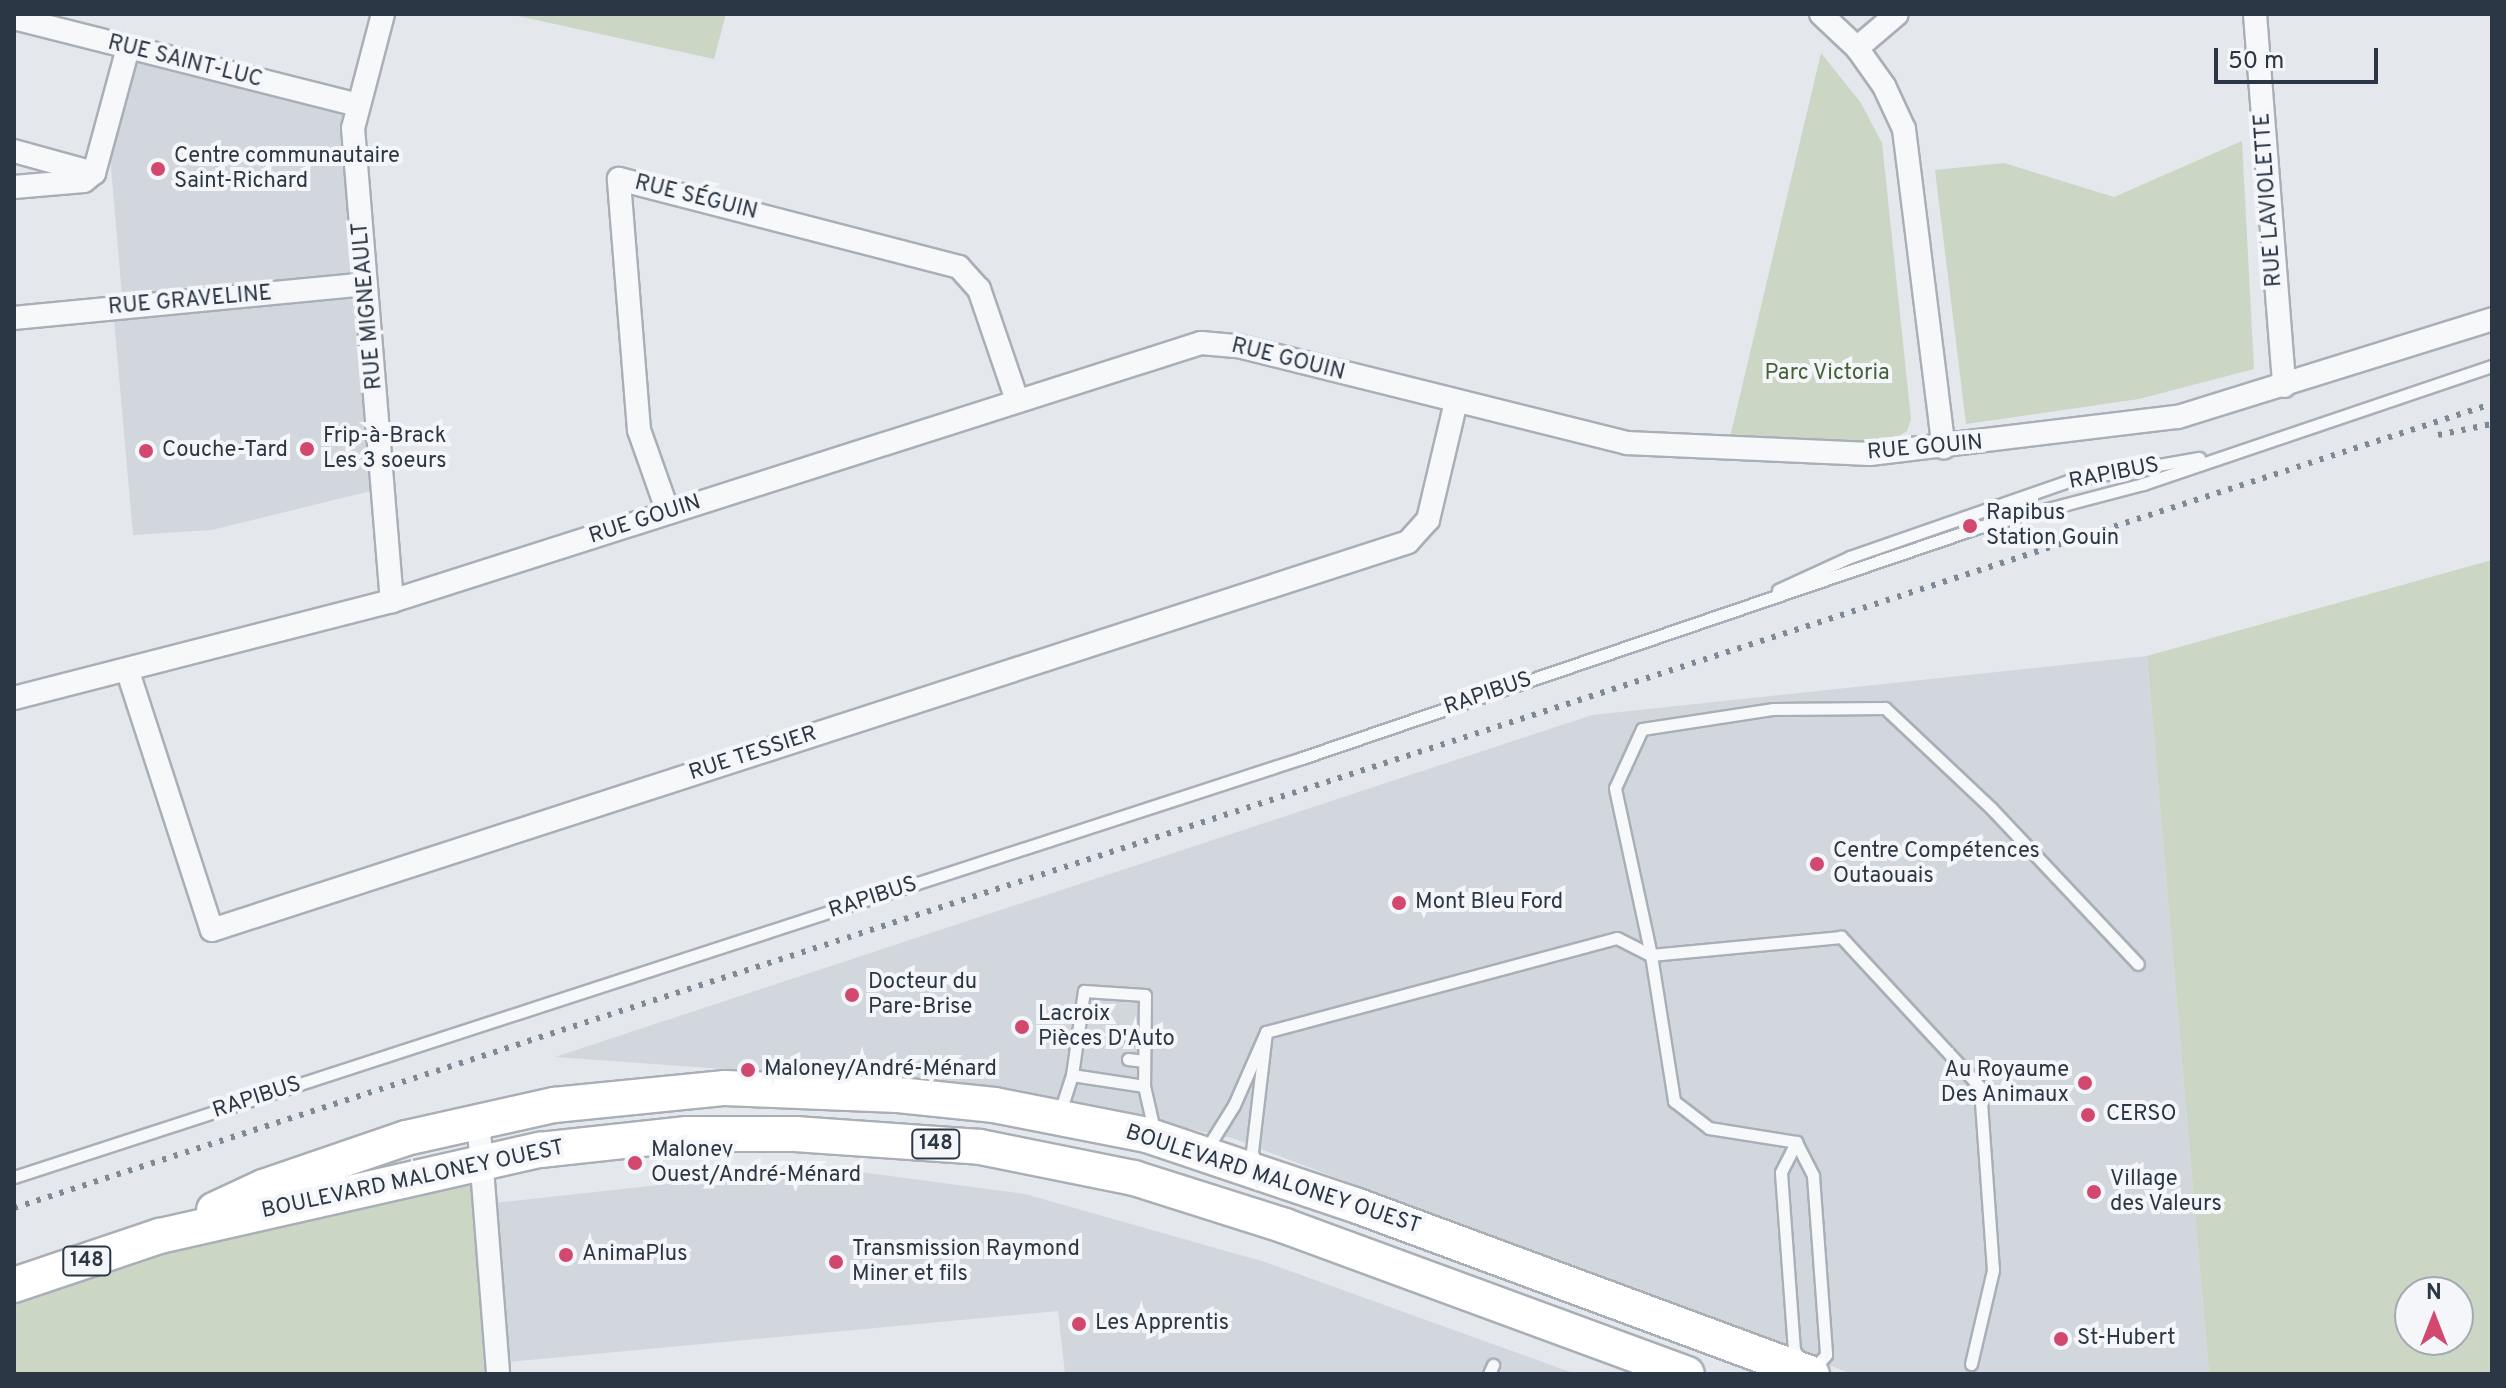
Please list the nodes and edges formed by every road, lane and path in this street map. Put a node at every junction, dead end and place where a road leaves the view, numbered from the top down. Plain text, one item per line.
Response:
1 (383, 14) edge
2 (1821, 14) edge
3 (1897, 14) edge
4 (2255, 14) edge
5 (14, 18) edge
6 (128, 48) junction
7 (1857, 48) junction
8 (357, 105) junction
9 (14, 151) edge
10 (94, 173) junction
11 (14, 187) edge
12 (365, 284) junction
13 (14, 318) edge
14 (2492, 319) edge
15 (2492, 366) edge
16 (2284, 386) junction
17 (1017, 400) junction
18 (1456, 402) junction
19 (1944, 448) junction
20 (2232, 452) junction
21 (668, 512) junction
22 (392, 601) junction
23 (1730, 612) junction
24 (128, 672) junction
25 (14, 698) edge
26 (1651, 955) junction
27 (2138, 964) dead end
28 (1077, 1032) junction
29 (1266, 1032) junction
30 (1091, 1033) dead end
31 (1130, 1038) dead end
32 (1144, 1039) junction
33 (1075, 1052) junction
34 (1089, 1054) dead end
35 (1128, 1059) dead end
36 (1144, 1061) junction
37 (1072, 1075) junction
38 (1144, 1086) junction
39 (1059, 1116) junction
40 (478, 1118) junction
41 (1156, 1138) junction
42 (1796, 1142) junction
43 (1204, 1153) junction
44 (480, 1162) junction
45 (1259, 1172) junction
46 (14, 1177) edge
47 (160, 1236) junction
48 (14, 1285) edge
49 (1971, 1364) dead end
50 (498, 1374) edge
51 (1687, 1374) edge
52 (1810, 1374) edge

1 - 8 street, RUE MIGNEAULT
2 - 7 street
3 - 7 street
4 - 16 street, RUE LAVIOLETTE
5 - 6 street, RUE SAINT-LUC
6 - 8 street, RUE SAINT-LUC
6 - 10 street
7 - 19 street
8 - 12 street, RUE MIGNEAULT
9 - 10 street
10 - 11 street
12 - 13 street, RUE GRAVELINE
12 - 22 street, RUE MIGNEAULT
14 - 16 street, RUE GOUIN
15 - 20 lane, RAPIBUS
16 - 19 street, RUE GOUIN
17 - 18 street, RUE GOUIN
17 - 21 street, RUE GOUIN
17 - 21 street, RUE SÉGUIN
18 - 19 street, RUE GOUIN
18 - 24 street, RUE TESSIER
20 - 23 lane, RAPIBUS
20 - 23 lane, RAPIBUS
21 - 22 street, RUE GOUIN
22 - 24 street, RUE GOUIN
23 - 46 lane, RAPIBUS
24 - 25 street, RUE GOUIN
26 - 27 lane
26 - 29 lane
26 - 42 lane
26 - 49 lane
28 - 30 lane
28 - 32 lane
28 - 33 lane
29 - 43 lane
29 - 45 lane
31 - 32 lane
32 - 36 lane
33 - 34 lane
33 - 37 lane
35 - 36 lane
36 - 38 lane
37 - 38 lane
37 - 39 lane
38 - 41 lane
39 - 40 main road, BOULEVARD MALONEY OUEST / 148
39 - 41 main road, BOULEVARD MALONEY OUEST / 148
40 - 44 street
40 - 47 main road, BOULEVARD MALONEY OUEST / 148
41 - 43 main road, BOULEVARD MALONEY OUEST / 148
42 - 52 lane
42 - 52 lane
43 - 45 main road, BOULEVARD MALONEY OUEST / 148
44 - 47 main road, BOULEVARD MALONEY OUEST / 148
44 - 50 street
44 - 51 main road, BOULEVARD MALONEY OUEST / 148
45 - 52 main road, BOULEVARD MALONEY OUEST / 148
47 - 48 main road, BOULEVARD MALONEY OUEST / 148

